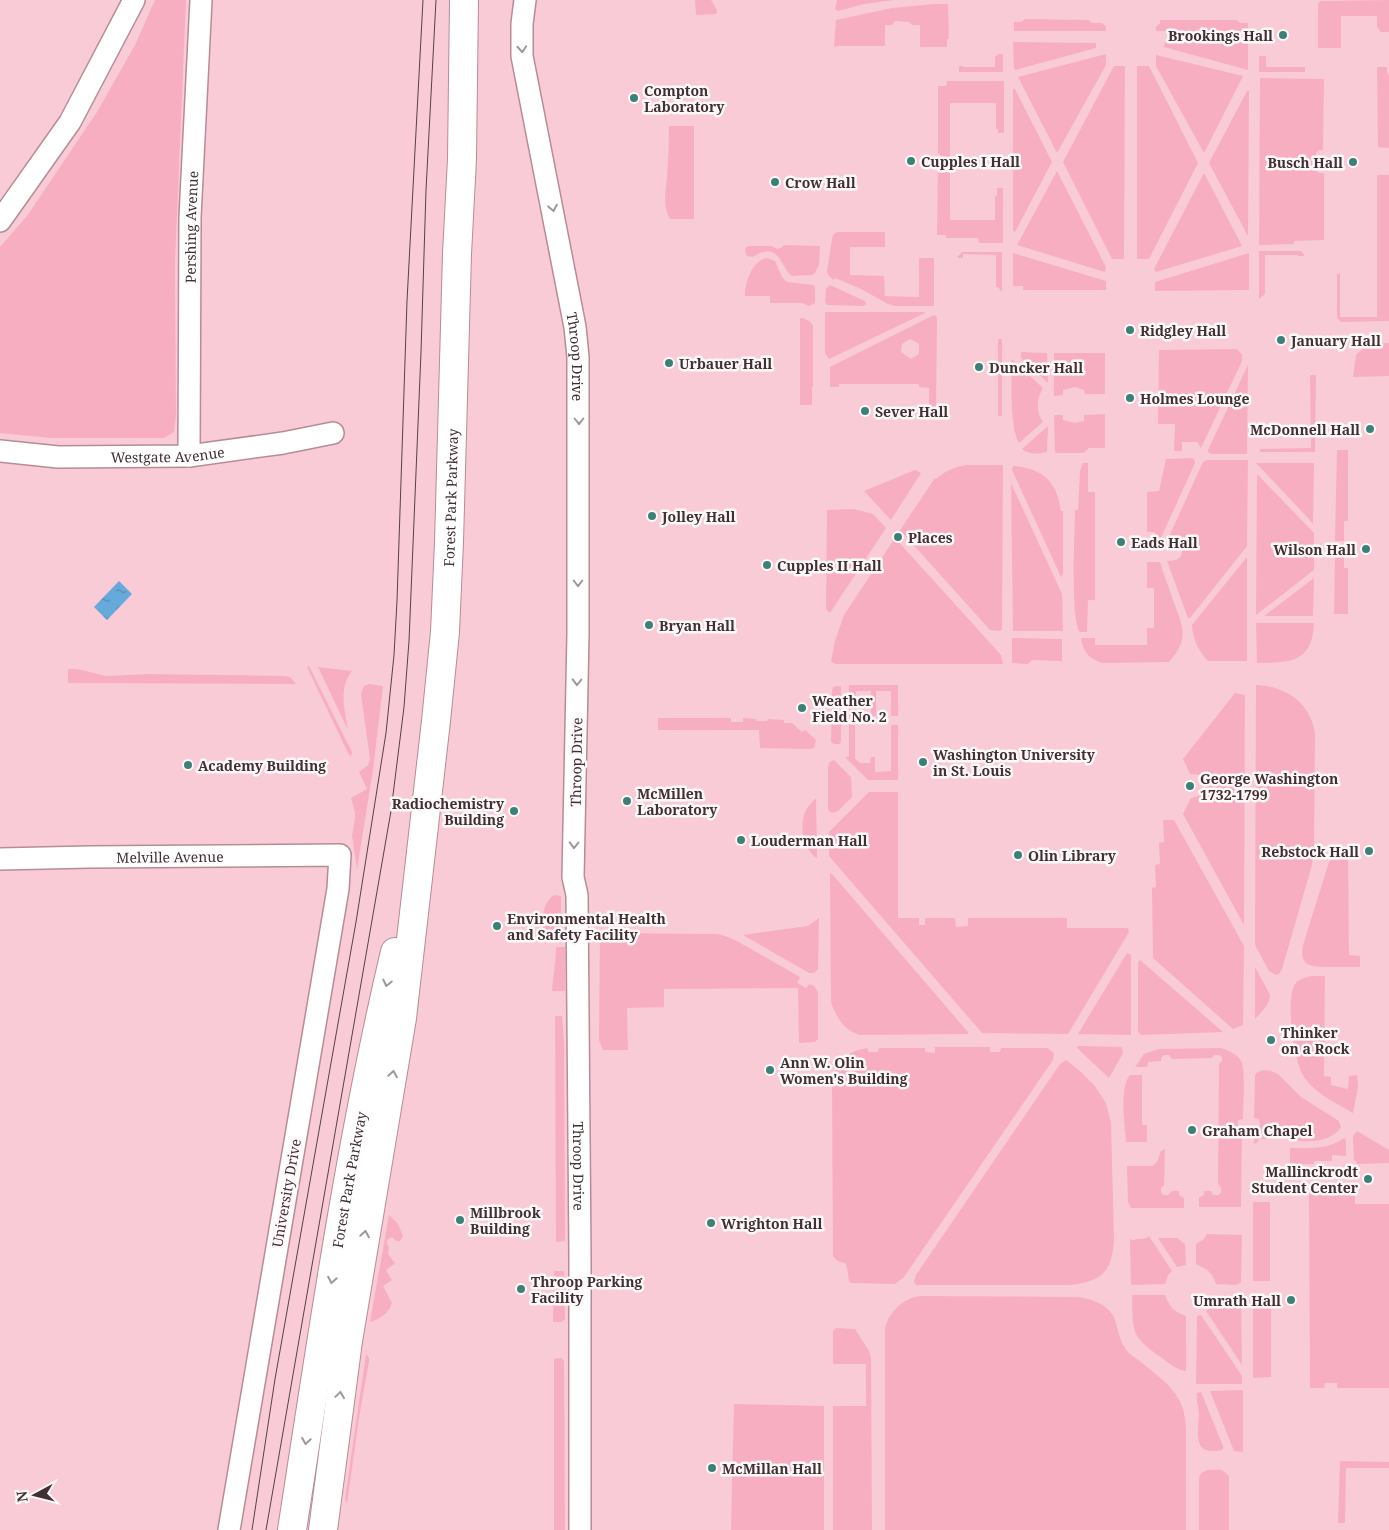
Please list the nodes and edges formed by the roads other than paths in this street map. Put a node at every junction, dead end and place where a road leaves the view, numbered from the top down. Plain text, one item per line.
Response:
1 (134, 0) edge
2 (201, 0) edge
3 (464, 0) edge
4 (481, 0) edge
5 (526, 0) edge
6 (462, 159) junction
7 (0, 221) edge
8 (333, 433) dead end
9 (0, 451) edge
10 (189, 456) junction
11 (423, 833) junction
12 (340, 855) joint
13 (0, 859) edge
14 (229, 1530) edge
15 (292, 1530) edge
16 (323, 1530) edge
17 (580, 1530) edge

1 - 7 street
2 - 10 street, Pershing Avenue
3 - 6 main road, Forest Park Parkway
4 - 6 main road, Forest Park Parkway
5 -> 17 street, Throop Drive
6 - 11 main road, Forest Park Parkway
8 - 10 street, Westgate Avenue
9 - 10 street, Westgate Avenue
11 -> 15 main road, Forest Park Parkway
16 -> 11 main road, Forest Park Parkway
12 - 13 street, Melville Avenue
12 - 14 street, University Drive

